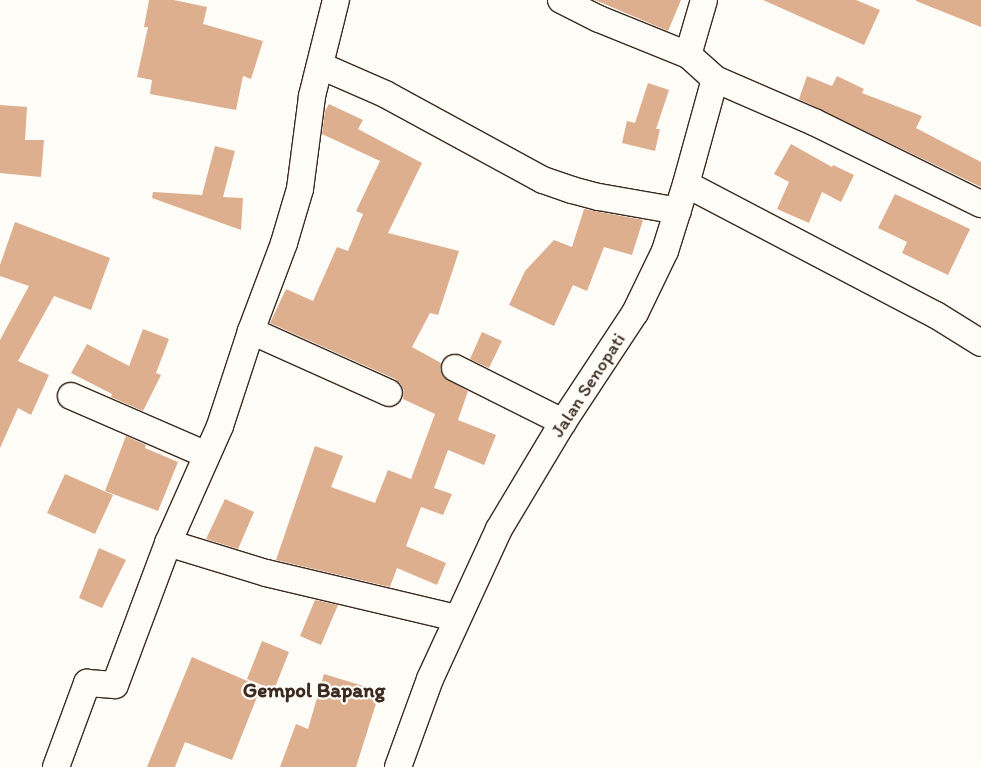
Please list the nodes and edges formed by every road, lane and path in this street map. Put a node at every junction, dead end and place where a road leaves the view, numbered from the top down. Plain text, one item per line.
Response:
1 (336, 0) edge
2 (561, 0) edge
3 (704, 0) edge
4 (688, 55) junction
5 (321, 66) junction
6 (715, 79) junction
7 (686, 184) junction
8 (981, 204) edge
9 (678, 210) junction
10 (250, 331) junction
11 (981, 343) edge
12 (455, 368) dead end
13 (389, 393) dead end
14 (71, 396) dead end
15 (563, 422) junction
16 (207, 455) junction
17 (168, 543) junction
18 (456, 618) junction
19 (56, 767) edge
20 (398, 767) edge

1 - 5 street
2 - 4 street
3 - 4 street
4 - 6 street
5 - 9 street
5 - 10 street
6 - 7 street, Jalan Senopati
6 - 8 street
7 - 9 street, Jalan Senopati
7 - 11 street
9 - 15 street, Jalan Senopati
10 - 13 street
10 - 16 street
12 - 15 street
14 - 16 street
15 - 18 street, Jalan Senopati
16 - 17 street
17 - 18 street
17 - 19 street
18 - 20 street, Jalan Senopati

